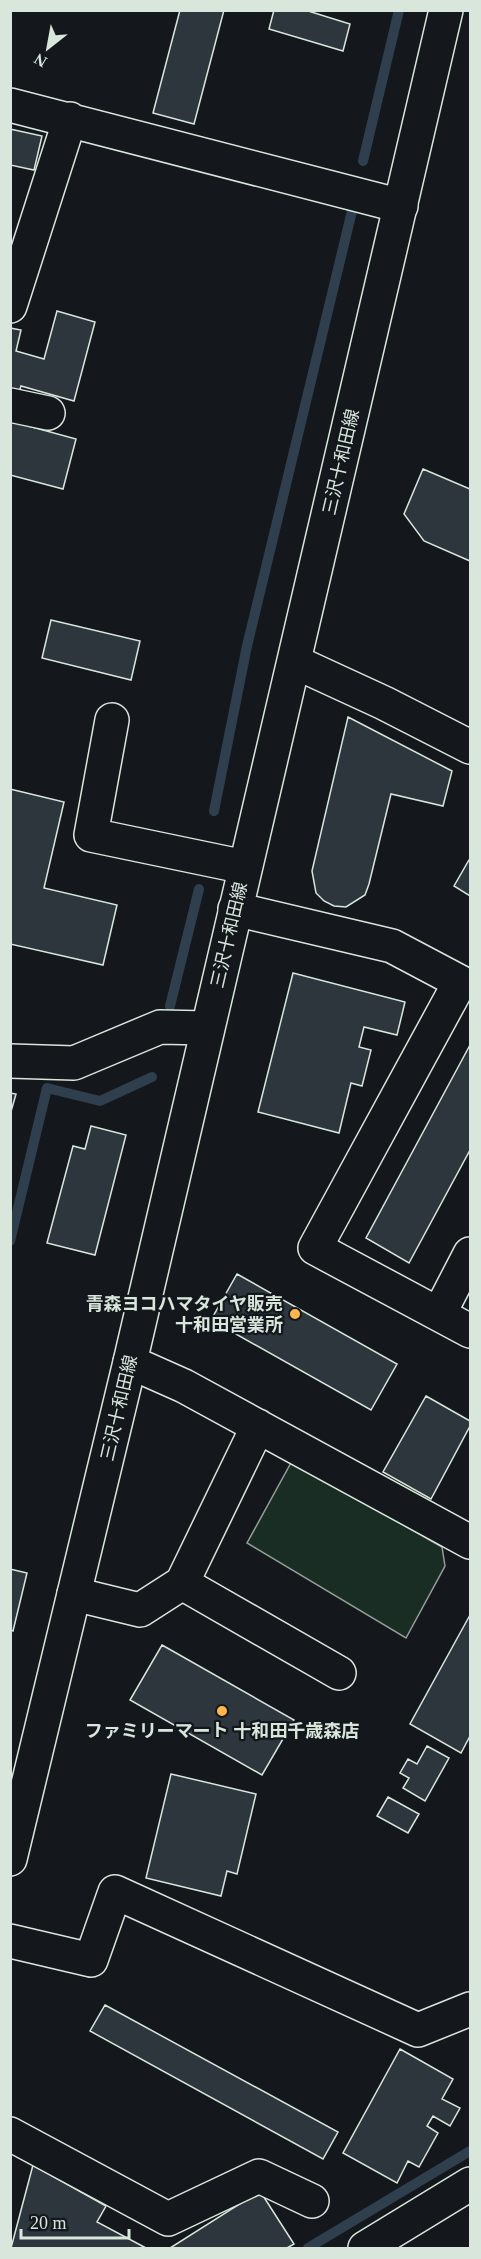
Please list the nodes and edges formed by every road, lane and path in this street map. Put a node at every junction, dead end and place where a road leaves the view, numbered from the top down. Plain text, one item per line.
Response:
1 (446, 10) edge
2 (10, 105) edge
3 (70, 119) junction
4 (401, 206) junction
5 (10, 306) edge
6 (10, 405) edge
7 (48, 413) dead end
8 (295, 662) junction
9 (112, 720) dead end
10 (471, 747) edge
11 (245, 867) junction
12 (235, 909) junction
13 (465, 973) edge
14 (207, 1028) junction
15 (10, 1061) edge
16 (471, 1254) edge
17 (439, 1314) junction
18 (471, 1331) edge
19 (130, 1362) junction
20 (258, 1426) junction
21 (471, 1542) edge
22 (182, 1583) junction
23 (74, 1594) junction
24 (339, 1673) dead end
25 (10, 1859) edge
26 (10, 1941) edge
27 (471, 2009) edge
28 (10, 2134) edge
29 (471, 2184) edge
30 (312, 2201) dead end
31 (366, 2248) edge

1 - 4 main road, 三沢十和田線
2 - 3 main road
3 - 4 main road
3 - 5 main road
4 - 8 main road, 三沢十和田線
6 - 7 main road
8 - 10 main road
8 - 11 main road, 三沢十和田線
9 - 11 main road
11 - 12 main road, 三沢十和田線
12 - 13 main road
12 - 14 main road, 三沢十和田線
13 - 17 main road
14 - 15 main road
14 - 19 main road, 三沢十和田線
16 - 17 main road
17 - 18 main road
19 - 20 main road
19 - 23 main road, 三沢十和田線
20 - 21 main road
20 - 22 main road
22 - 23 main road
22 - 24 main road
23 - 25 main road, 三沢十和田線
26 - 27 main road
28 - 30 main road
29 - 31 main road

